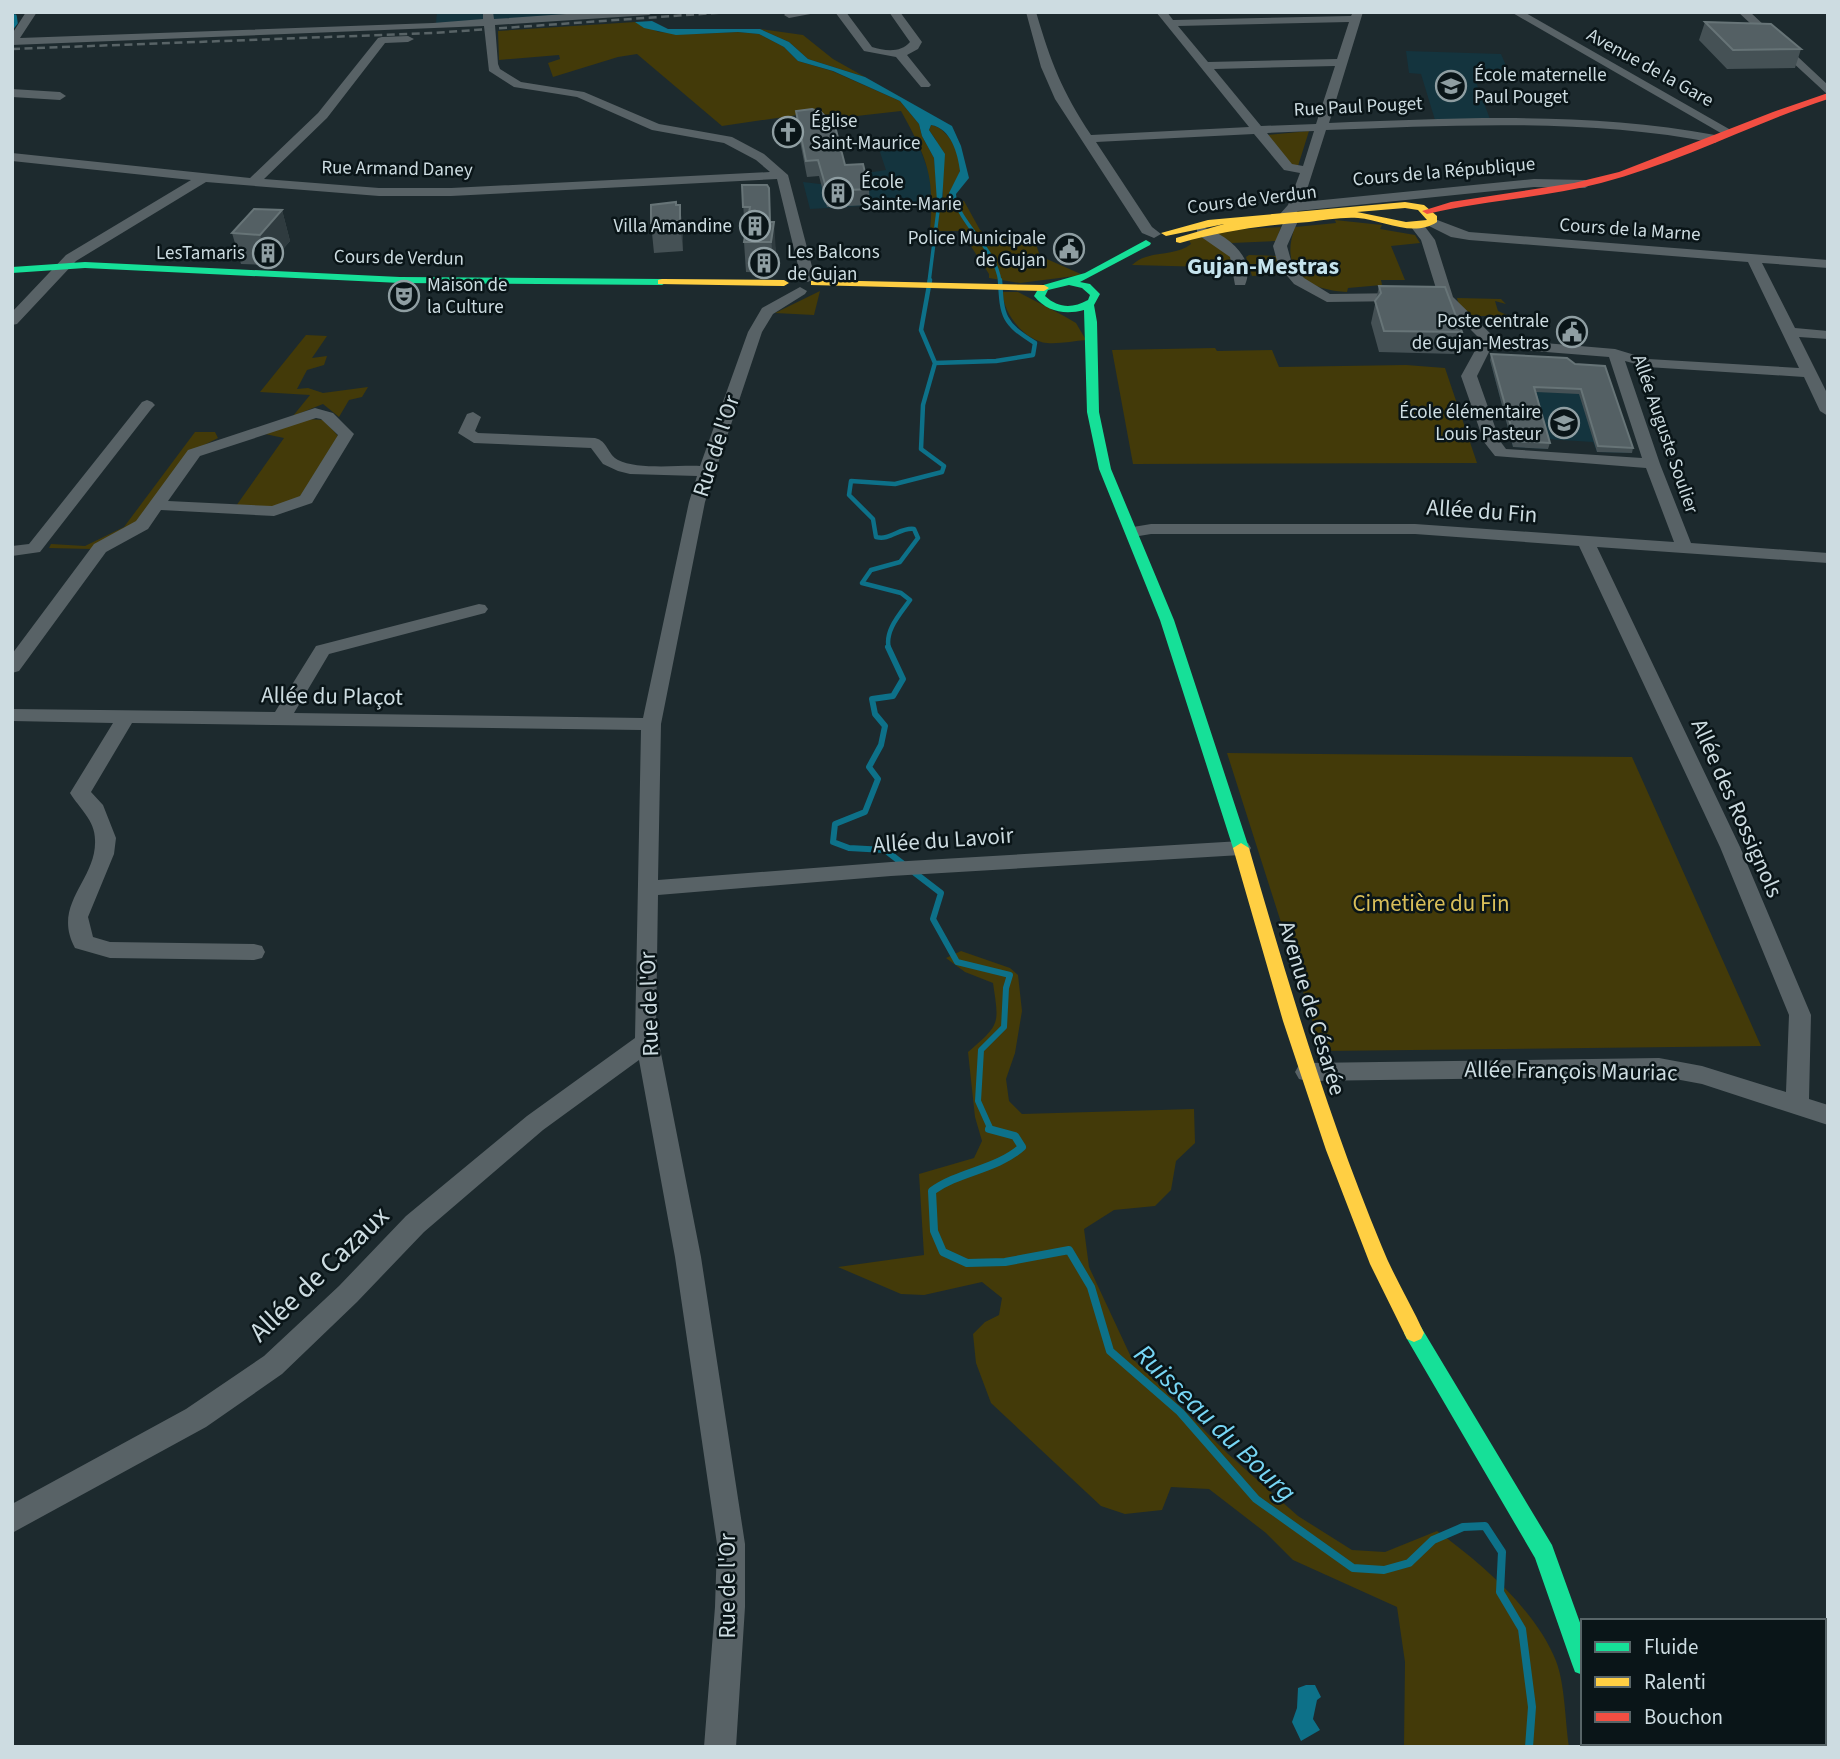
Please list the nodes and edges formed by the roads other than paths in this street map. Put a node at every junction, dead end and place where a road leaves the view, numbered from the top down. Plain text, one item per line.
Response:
1 (32, 12) edge
2 (388, 12) edge
3 (649, 12) edge
4 (816, 12) edge
5 (840, 12) edge
6 (894, 12) edge
7 (1031, 12) edge
8 (1161, 12) edge
9 (1516, 12) edge
10 (1743, 12) edge
11 (625, 14) edge
12 (789, 15) dead end
13 (1357, 15) edge
14 (1169, 23) junction
15 (490, 24) edge
16 (380, 29) junction
17 (12, 41) edge
18 (900, 54) junction
19 (1342, 62) junction
20 (1204, 66) junction
21 (925, 85) dead end
22 (12, 93) edge
23 (1828, 94) edge
24 (60, 96) dead end
25 (1320, 127) junction
26 (1258, 131) junction
27 (1722, 136) junction
28 (1086, 139) junction
29 (12, 157) edge
30 (1307, 171) junction
31 (782, 175) junction
32 (204, 178) junction
33 (253, 182) junction
34 (1585, 184) junction
35 (1298, 210) junction
36 (1384, 215) junction
37 (1426, 220) junction
38 (1202, 231) junction
39 (1161, 242) junction
40 (1754, 258) junction
41 (65, 264) junction
42 (1828, 264) edge
43 (12, 270) edge
44 (1069, 282) junction
45 (1240, 282) dead end
46 (800, 283) junction
47 (1042, 292) junction
48 (1090, 297) junction
49 (1446, 298) junction
50 (1063, 309) junction
51 (12, 321) edge
52 (1092, 331) junction
53 (1792, 332) junction
54 (1828, 335) edge
55 (1492, 343) junction
56 (1615, 353) junction
57 (1807, 373) junction
58 (148, 405) dead end
59 (1828, 411) edge
60 (473, 417) dead end
61 (1652, 464) junction
62 (707, 471) junction
63 (155, 505) junction
64 (1133, 532) junction
65 (1586, 541) junction
66 (1684, 547) junction
67 (12, 551) edge
68 (1828, 558) edge
69 (479, 609) dead end
70 (12, 667) edge
71 (12, 715) edge
72 (126, 717) junction
73 (280, 720) junction
74 (651, 724) junction
75 (1241, 848) junction
76 (648, 888) junction
77 (254, 953) dead end
78 (647, 1042) junction
79 (1307, 1072) junction
80 (1797, 1106) junction
81 (1828, 1115) edge
82 (12, 1519) edge
83 (1581, 1658) edge
84 (720, 1747) edge

1 - 17 street
2 - 16 street
3 - 11 street
4 - 12 street
5 - 18 street
6 - 18 street
7 - 28 street
8 - 14 street
9 - 27 street, Avenue de la Gare
10 - 23 street
11 - 15 street
13 - 14 street
13 - 19 street
14 - 20 street
15 - 16 street
15 - 31 street
15 - 33 street
16 - 17 street
18 - 21 street
19 - 20 street
19 - 25 street
20 - 26 street
22 - 24 street
23 - 27 main road, Cours de la République
25 - 26 street, Rue Paul Pouget
25 - 27 street, Rue Paul Pouget
25 - 30 street
26 - 28 street, Rue Paul Pouget
26 - 30 street
27 - 34 main road, Cours de la République
28 - 39 street
29 - 32 street, Rue Armand Daney
30 - 35 street
31 - 33 street, Rue Armand Daney
31 - 46 street
32 - 33 street, Rue Armand Daney
32 - 41 street
34 - 35 street, Cours de la République
34 - 37 main road, Cours de la République
35 - 36 main road, Cours de Verdun
35 - 36 main road, Cours de Verdun
35 - 38 main road, Cours de Verdun
35 - 39 main road, Cours de Verdun
35 - 49 street
36 - 37 main road
37 - 40 street, Cours de la Marne
37 - 49 street
38 - 39 main road, Cours de Verdun
38 - 45 street
39 - 44 main road, Cours de Verdun
39 - 48 main road, Cours de Verdun
40 - 42 street, Cours de la Marne
40 - 53 street
41 - 43 main road, Cours de Verdun
41 - 46 main road, Cours de Verdun
41 - 51 street
44 - 47 main road, Cours de Verdun
44 - 48 main road
46 - 47 main road, Cours de Verdun
46 - 62 street, Rue de l'Or
47 - 50 main road
48 - 50 main road
48 - 52 main road, Avenue de Césarée
49 - 55 street
50 - 52 main road
52 - 64 main road, Avenue de Césarée
53 - 54 street
53 - 57 street
55 - 56 street, Allée Auguste Soulier
55 - 61 street
56 - 57 street
56 - 61 street, Allée Auguste Soulier
57 - 59 street
58 - 67 street
60 - 62 street
61 - 66 street, Allée Auguste Soulier
62 - 74 street, Rue de l'Or
63 - 63 street
63 - 70 street
64 - 65 street, Allée du Fin
64 - 75 main road, Avenue de Césarée
65 - 66 street, Allée du Fin
65 - 80 street, Allée des Rossignols
66 - 68 street, Allée du Fin
69 - 73 street
71 - 72 street, Allée du Plaçot
72 - 73 street, Allée du Plaçot
72 - 77 street
73 - 74 street, Allée du Plaçot
74 - 76 street, Rue de l'Or
75 - 76 street, Allée du Lavoir
75 - 79 main road, Avenue de Césarée
76 - 78 street, Rue de l'Or
78 - 82 street, Allée de Cazaux
78 - 84 street, Rue de l'Or
79 - 80 street, Allée François Mauriac
79 - 83 main road, Avenue de Césarée
80 - 81 street, Allée François Mauriac

